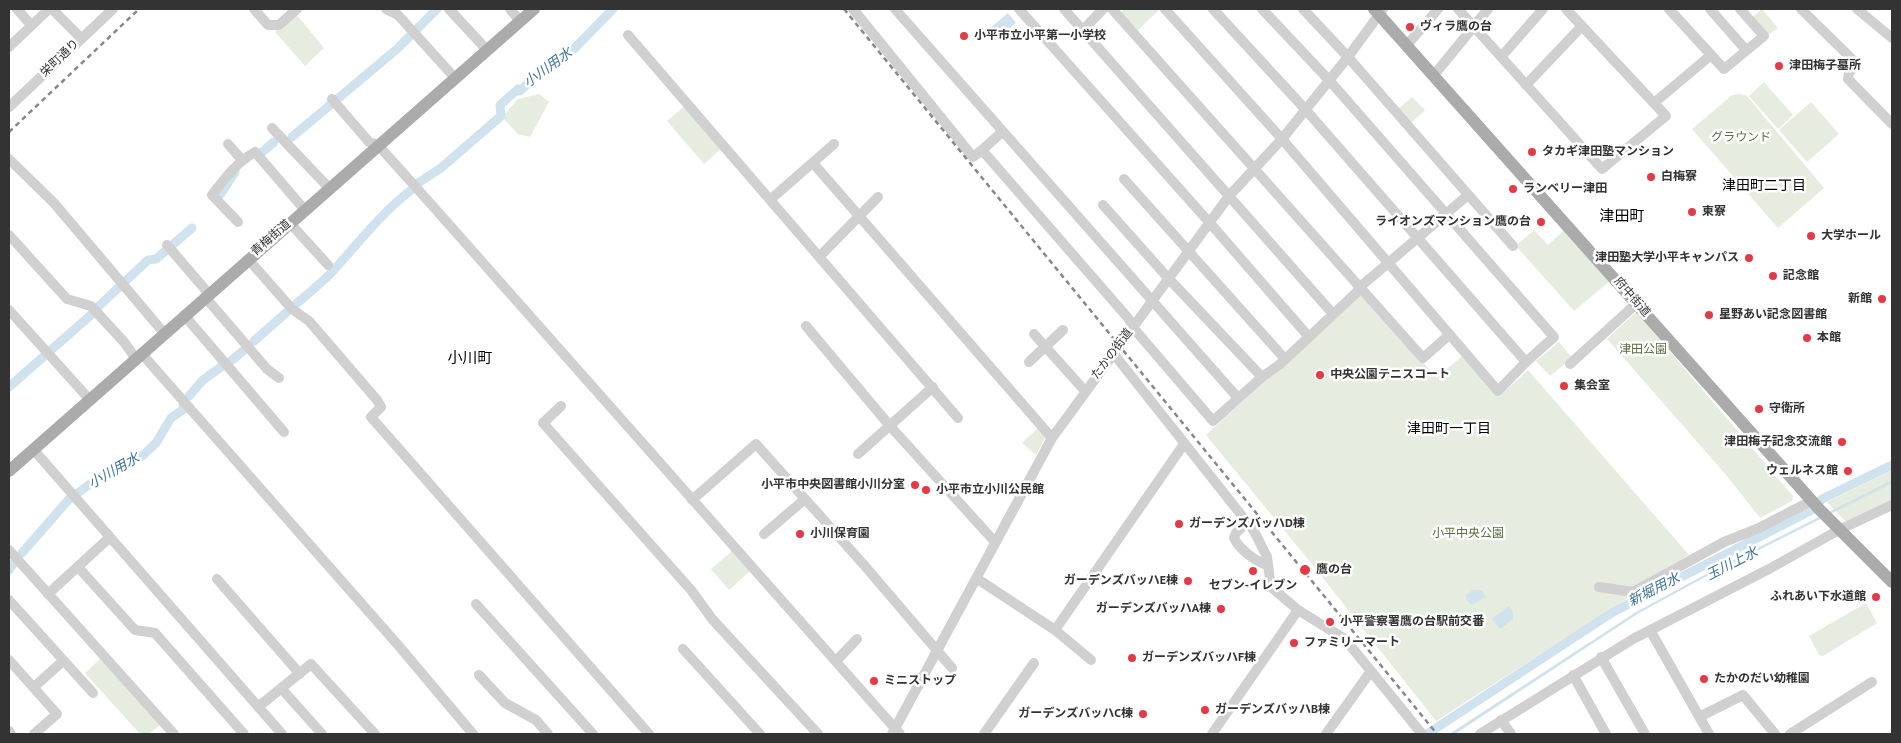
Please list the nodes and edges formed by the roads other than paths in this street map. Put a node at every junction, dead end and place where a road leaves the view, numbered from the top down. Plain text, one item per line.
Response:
1 (17, 9) edge
2 (51, 9) edge
3 (113, 9) edge
4 (254, 9) edge
5 (297, 9) edge
6 (386, 9) edge
7 (449, 9) edge
8 (510, 9) edge
9 (534, 9) edge
10 (853, 9) edge
11 (895, 9) edge
12 (1019, 9) edge
13 (1064, 9) edge
14 (1103, 9) edge
15 (1112, 9) edge
16 (1165, 9) edge
17 (1213, 9) edge
18 (1262, 9) edge
19 (1303, 9) edge
20 (1438, 9) edge
21 (1458, 9) edge
22 (1488, 9) edge
23 (1543, 9) edge
24 (1566, 9) edge
25 (1668, 9) edge
26 (1710, 9) edge
27 (1740, 9) edge
28 (1801, 9) edge
29 (1857, 9) edge
30 (1379, 11) edge
31 (520, 21) junction
32 (31, 25) junction
33 (1474, 26) junction
34 (1582, 26) junction
35 (1083, 30) junction
36 (628, 35) dead end
37 (81, 38) junction
38 (1892, 38) edge
39 (1408, 46) junction
40 (9, 47) edge
41 (487, 50) junction
42 (1746, 50) junction
43 (1711, 55) junction
44 (1348, 57) junction
45 (1501, 57) junction
46 (1434, 75) junction
47 (455, 78) junction
48 (1328, 80) junction
49 (1526, 85) junction
50 (334, 101) dead end
51 (1654, 103) junction
52 (9, 108) edge
53 (1305, 109) junction
54 (1892, 124) edge
55 (272, 128) dead end
56 (1002, 132) junction
57 (1282, 138) junction
58 (228, 144) dead end
59 (834, 144) dead end
60 (378, 145) junction
61 (982, 150) junction
62 (9, 159) edge
63 (242, 160) junction
64 (812, 163) junction
65 (1254, 169) junction
66 (1124, 179) dead end
67 (329, 188) junction
68 (1468, 195) junction
69 (1229, 196) junction
70 (878, 197) dead end
71 (770, 199) junction
72 (1103, 205) dead end
73 (304, 209) junction
74 (1446, 214) junction
75 (859, 217) junction
76 (238, 222) dead end
77 (289, 222) junction
78 (1210, 222) junction
79 (9, 235) edge
80 (1417, 238) junction
81 (1513, 246) dead end
82 (170, 248) dead end
83 (1188, 252) junction
84 (820, 256) junction
85 (248, 259) junction
86 (1388, 263) junction
87 (328, 265) dead end
88 (1168, 279) junction
89 (1360, 286) junction
90 (207, 295) junction
91 (1151, 302) junction
92 (1637, 303) junction
93 (9, 310) edge
94 (1333, 314) junction
95 (184, 315) junction
96 (806, 326) dead end
97 (1134, 326) junction
98 (1063, 330) dead end
99 (164, 333) junction
100 (1034, 334) dead end
101 (1449, 335) junction
102 (1309, 337) junction
103 (1045, 347) junction
104 (1113, 353) junction
105 (139, 356) junction
106 (1285, 359) junction
107 (1029, 362) dead end
108 (1526, 362) junction
109 (1570, 364) dead end
110 (1262, 377) junction
111 (279, 378) dead end
112 (933, 387) junction
113 (1085, 391) junction
114 (1238, 398) junction
115 (90, 400) junction
116 (561, 406) dead end
117 (958, 418) dead end
118 (890, 426) junction
119 (284, 432) dead end
120 (1052, 438) junction
121 (1184, 444) junction
122 (33, 450) junction
123 (858, 454) dead end
124 (9, 471) edge
125 (805, 499) junction
126 (692, 500) junction
127 (1892, 506) edge
128 (1818, 508) junction
129 (1247, 522) junction
130 (1839, 530) junction
131 (764, 534) dead end
132 (109, 538) junction
133 (995, 542) junction
134 (9, 550) edge
135 (1267, 565) junction
136 (78, 567) junction
137 (217, 578) dead end
138 (976, 578) junction
139 (1892, 582) edge
140 (1599, 587) dead end
141 (48, 594) junction
142 (9, 600) edge
143 (476, 604) dead end
144 (1298, 610) junction
145 (1055, 630) junction
146 (1650, 630) junction
147 (857, 639) dead end
148 (682, 649) dead end
149 (937, 650) junction
150 (1601, 657) junction
151 (9, 660) edge
152 (1091, 660) dead end
153 (63, 661) junction
154 (836, 661) junction
155 (1034, 663) dead end
156 (952, 668) dead end
157 (1371, 671) junction
158 (300, 674) junction
159 (479, 675) dead end
160 (1572, 675) junction
161 (1872, 682) dead end
162 (34, 688) junction
163 (281, 688) junction
164 (93, 693) dead end
165 (258, 708) junction
166 (1699, 717) junction
167 (1501, 720) junction
168 (9, 731) edge
169 (896, 732) edge
170 (1421, 732) edge
171 (11, 734) edge
172 (34, 734) edge
173 (174, 734) edge
174 (244, 734) edge
175 (282, 734) edge
176 (322, 734) edge
177 (375, 734) edge
178 (473, 734) edge
179 (548, 734) edge
180 (593, 734) edge
181 (650, 734) edge
182 (760, 734) edge
183 (818, 734) edge
184 (984, 734) edge
185 (1212, 734) edge
186 (1326, 734) edge
187 (1480, 734) edge
188 (1511, 734) edge
189 (1606, 734) edge
190 (1645, 734) edge
191 (1709, 734) edge
192 (1775, 734) edge
193 (1790, 734) edge

1 - 32 street
2 - 32 street
2 - 37 street
3 - 37 street, 栄町通り
4 - 5 street
6 - 47 street
7 - 41 street
8 - 31 street
9 - 31 main road, 青梅街道
10 - 61 street
11 - 56 street
12 - 78 street
13 - 35 street
14 - 35 street
15 - 65 street
16 - 57 street
17 - 53 street
18 - 48 street
19 - 44 street
20 - 39 street
21 - 33 street
22 - 33 street
23 - 45 street
24 - 34 street
25 - 43 street
26 - 42 street
27 - 42 street
28 - 54 street
29 - 38 street
30 - 39 main road, 府中街道
30 - 44 street, たかの街道
31 - 41 main road, 青梅街道
32 - 40 street
33 - 45 street
33 - 46 street
34 - 49 street
34 - 51 street
35 - 69 street
36 - 71 street
37 - 52 street, 栄町通り
39 - 46 main road, 府中街道
41 - 47 main road, 青梅街道
42 - 43 street
43 - 51 street
44 - 48 street, たかの街道
44 - 68 street
45 - 49 street
46 - 92 main road, 府中街道
47 - 60 main road, 青梅街道
48 - 53 street, たかの街道
48 - 74 street
49 - 51 street
50 - 60 street
53 - 57 street, たかの街道
53 - 80 street
55 - 67 street
56 - 61 street
56 - 91 street
57 - 65 street, たかの街道
57 - 86 street
58 - 63 street
59 - 64 street
60 - 67 main road, 青梅街道
60 - 126 street
61 - 97 street
62 - 99 street
63 - 73 street
63 - 76 street
64 - 71 street
64 - 75 street
65 - 69 street, たかの街道
65 - 89 street
66 - 83 street
67 - 73 main road, 青梅街道
68 - 74 street
68 - 81 street
69 - 78 street, たかの街道
69 - 94 street
70 - 75 street
71 - 84 street
72 - 88 street
73 - 77 main road, 青梅街道
74 - 80 street
74 - 108 street
75 - 84 street
75 - 120 street
77 - 85 main road, 青梅街道
77 - 87 street
78 - 83 street, たかの街道
78 - 102 street
79 - 105 street
80 - 86 street
80 - 108 street
82 - 90 street
83 - 88 street, たかの街道
83 - 106 street
84 - 112 street
85 - 90 main road, 青梅街道
85 - 181 street
86 - 89 street
86 - 101 street
88 - 91 street, たかの街道
88 - 110 street
89 - 94 street
89 - 101 street
90 - 95 main road, 青梅街道
90 - 111 street
91 - 97 street, たかの街道
91 - 114 street
92 - 109 street
92 - 128 main road, 府中街道
93 - 115 street
94 - 102 street
95 - 99 main road, 青梅街道
95 - 119 street
96 - 118 street
97 - 104 street, たかの街道
97 - 114 street
98 - 103 street
99 - 105 main road, 青梅街道
100 - 103 street
101 - 108 street
102 - 106 street
103 - 107 street
103 - 113 street
104 - 113 street, たかの街道
104 - 121 street
105 - 115 main road, 青梅街道
105 - 178 street
106 - 110 street
110 - 114 street
112 - 117 street
112 - 118 street
113 - 120 street, たかの街道
115 - 122 main road, 青梅街道
116 - 183 street
118 - 123 street
118 - 133 street
120 - 133 street, たかの街道
121 - 129 street
121 - 145 street
122 - 124 main road, 青梅街道
122 - 132 street
125 - 126 street
125 - 131 street
125 - 149 street
126 - 154 street
127 - 130 street
128 - 130 main road, 府中街道
128 - 140 street
129 - 135 street
129 - 135 street
130 - 139 main road, 府中街道
130 - 146 street
132 - 136 street
132 - 165 street
133 - 138 street, たかの街道
134 - 141 street
135 - 144 street
136 - 141 street
136 - 174 street
137 - 158 street
138 - 145 street
138 - 149 street, たかの街道
141 - 173 street
142 - 153 street
143 - 180 street
144 - 157 street
144 - 185 street
145 - 152 street
146 - 150 street
146 - 166 street
147 - 154 street
148 - 182 street
149 - 156 street
149 - 169 street, たかの街道
150 - 160 street
150 - 190 street
151 - 162 street
153 - 162 street
153 - 164 street
154 - 169 street
155 - 184 street
157 - 170 street
157 - 186 street
158 - 163 street
158 - 177 street
159 - 179 street
160 - 167 street
160 - 189 street
161 - 193 street
162 - 172 street
163 - 165 street
163 - 176 street
165 - 175 street
166 - 191 street
166 - 192 street
167 - 187 street
167 - 188 street
168 - 171 street

